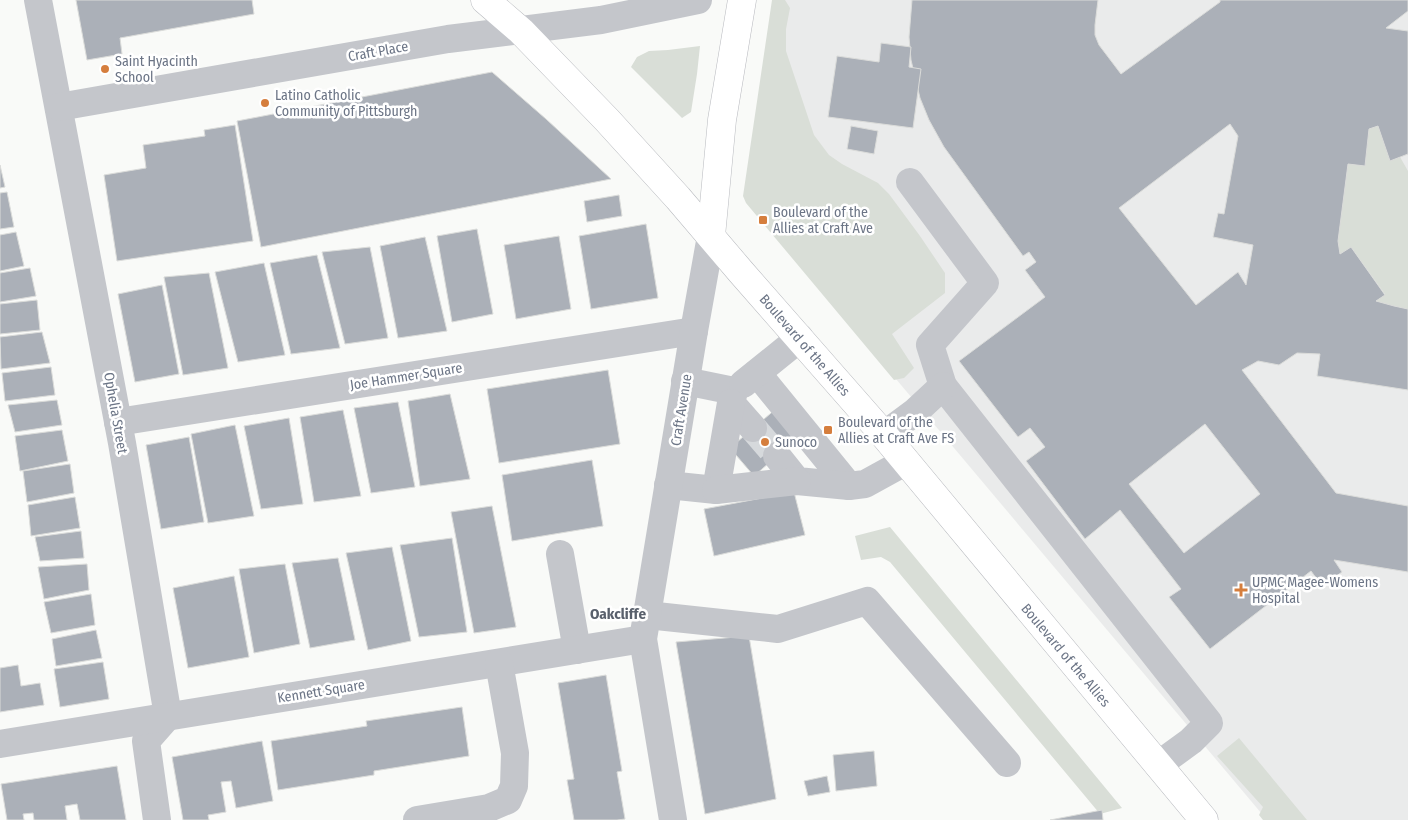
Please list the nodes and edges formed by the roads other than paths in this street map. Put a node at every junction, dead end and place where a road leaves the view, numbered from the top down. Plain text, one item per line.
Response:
1 (38, 0) edge
2 (485, 0) edge
3 (698, 0) edge
4 (742, 0) edge
5 (521, 31) junction
6 (59, 108) junction
7 (910, 182) dead end
8 (711, 236) junction
9 (694, 331) junction
10 (800, 338) junction
11 (757, 373) junction
12 (686, 381) junction
13 (943, 386) junction
14 (733, 397) junction
15 (118, 422) junction
16 (753, 428) tunnel mouth
17 (884, 435) junction
18 (776, 456) tunnel mouth
19 (905, 462) junction
20 (798, 480) junction
21 (668, 485) junction
22 (849, 486) junction
23 (716, 490) junction
24 (560, 554) dead end
25 (645, 627) junction
26 (577, 650) junction
27 (499, 662) junction
28 (168, 716) junction
29 (0, 744) edge
30 (1007, 763) dead end
31 (1158, 765) junction
32 (157, 820) edge
33 (417, 820) edge
34 (673, 820) edge
35 (1204, 820) edge

1 - 6 street, Ophelia Street
2 - 5 main road, Boulevard of the Allies
3 - 5 street, Craft Place
4 - 8 main road, Craft Avenue
5 - 6 street, Craft Place
5 - 8 main road, Boulevard of the Allies
6 - 15 street, Ophelia Street
7 - 13 street
8 - 9 street, Craft Avenue
8 - 10 main road, Boulevard of the Allies
9 - 12 street, Craft Avenue
9 - 15 street, Joe Hammer Square
10 - 11 street
10 - 17 main road, Boulevard of the Allies
11 - 14 street
11 - 22 street
12 - 14 street
12 - 21 street, Craft Avenue
13 - 17 street
13 - 31 street
14 - 16 street
14 - 23 street
15 - 28 street, Ophelia Street
17 - 19 main road, Boulevard of the Allies
18 - 20 street
19 - 22 street
19 - 31 main road, Boulevard of the Allies
20 - 22 street
20 - 23 street
21 - 23 street
21 - 25 street, Craft Avenue
24 - 26 street
25 - 26 street, Kennett Square
25 - 30 street, Kennett Square
25 - 34 street, Craft Avenue
26 - 27 street, Kennett Square
27 - 28 street, Kennett Square
27 - 33 street
28 - 29 street, Kennett Square
28 - 32 street
31 - 35 main road, Boulevard of the Allies

